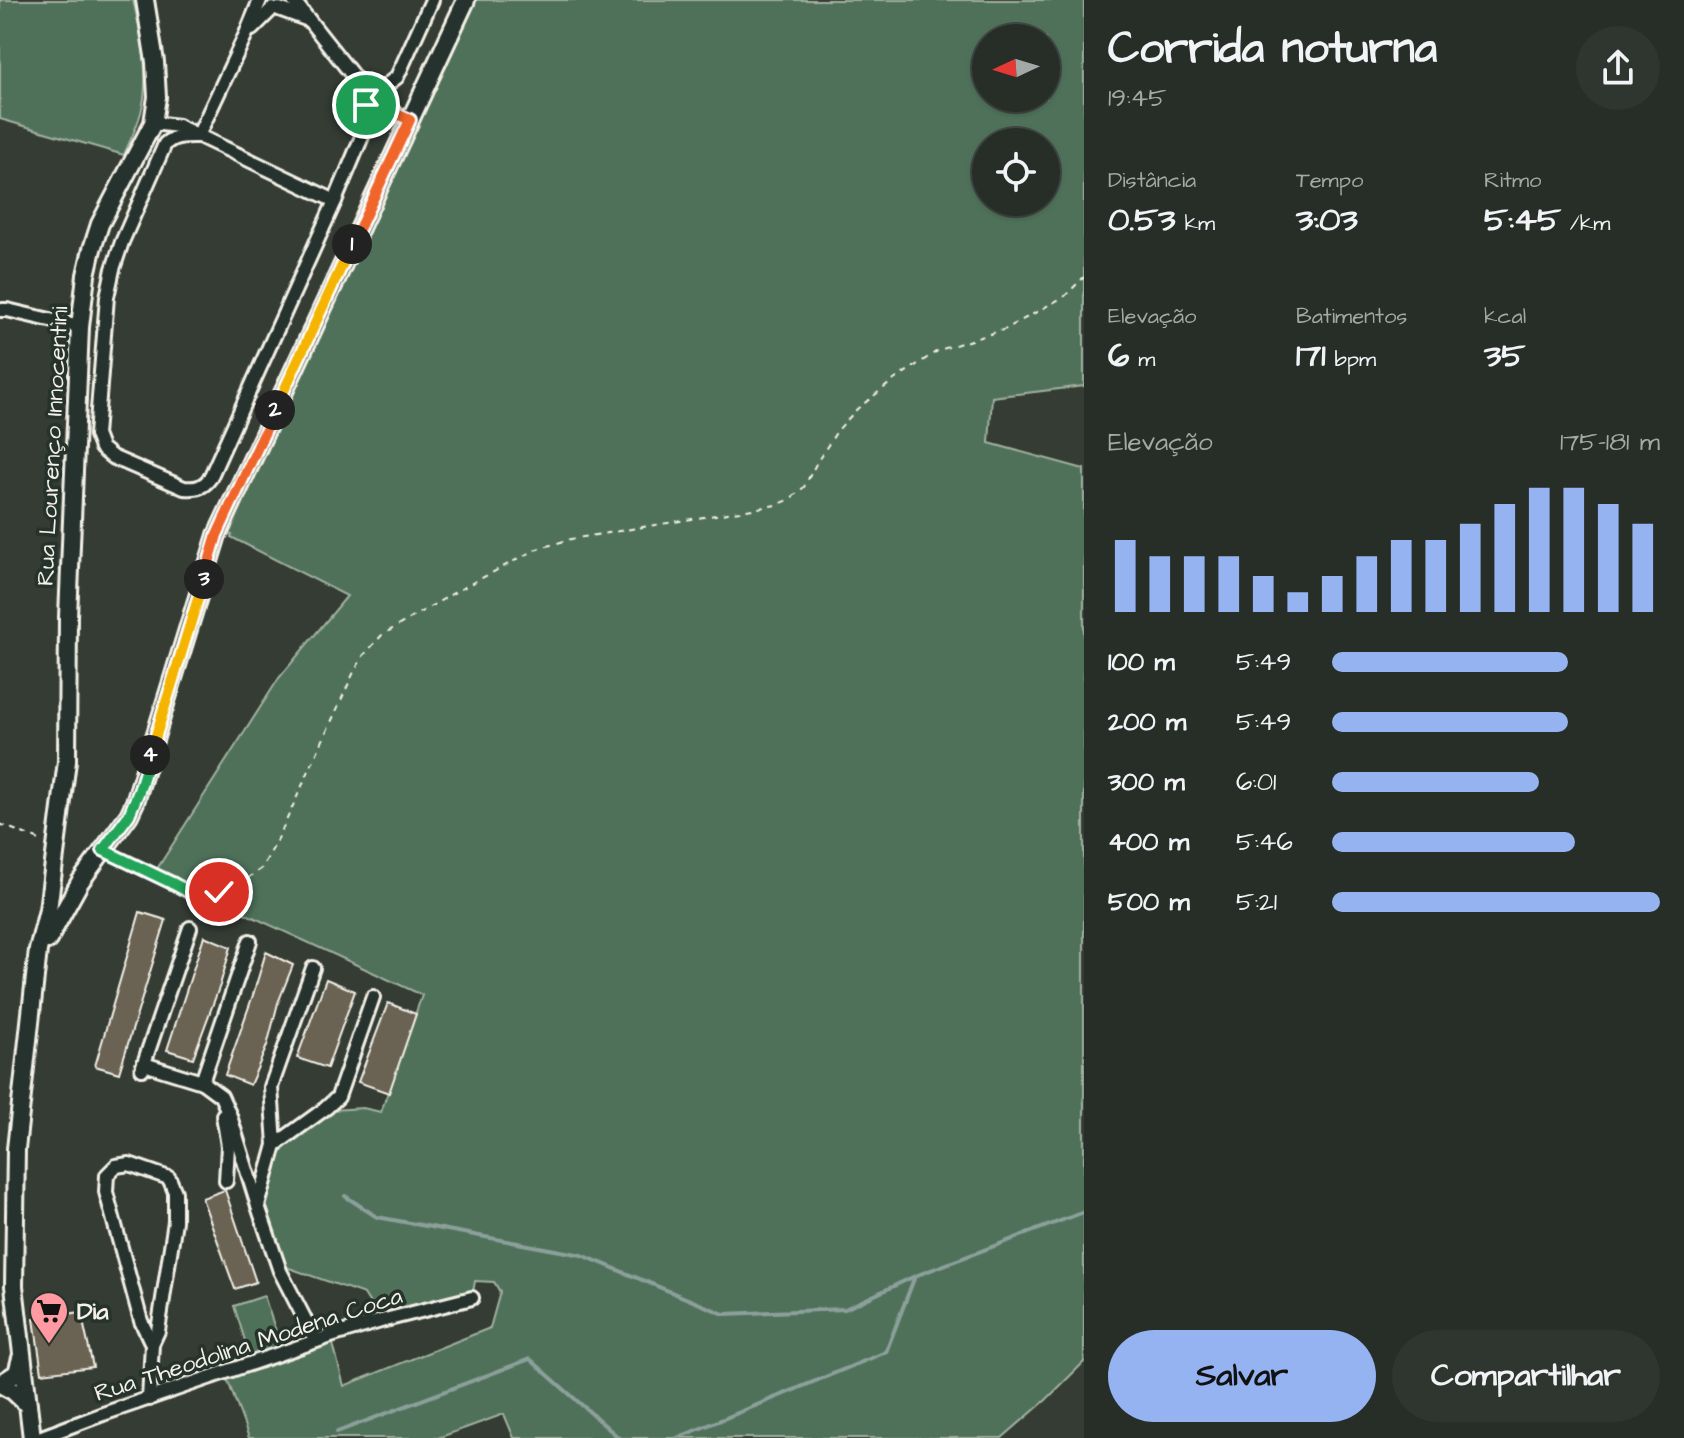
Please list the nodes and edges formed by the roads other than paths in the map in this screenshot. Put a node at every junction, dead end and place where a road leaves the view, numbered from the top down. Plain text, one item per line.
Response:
1 (145, 0) edge
2 (261, 0) edge
3 (293, 0) edge
4 (432, 0) edge
5 (466, 0) edge
6 (279, 6) edge
7 (312, 21) junction
8 (246, 34) junction
9 (372, 91) junction
10 (375, 106) junction
11 (410, 120) junction
12 (153, 123) junction
13 (198, 136) junction
14 (335, 201) junction
15 (0, 310) edge
16 (80, 327) junction
17 (80, 882) junction
18 (48, 910) junction
19 (190, 928) dead end
20 (48, 940) junction
21 (250, 941) dead end
22 (313, 968) dead end
23 (35, 990) junction
24 (373, 997) dead end
25 (202, 1082) junction
26 (221, 1096) junction
27 (275, 1145) junction
28 (226, 1181) dead end
29 (258, 1206) junction
30 (472, 1298) dead end
31 (316, 1341) junction
32 (152, 1344) junction
33 (21, 1356) junction
34 (0, 1384) edge
35 (149, 1399) junction
36 (28, 1405) junction
37 (32, 1438) edge
38 (39, 1438) edge

1 - 12 main road, Rua Lourenço Innocentini
2 - 6 street
2 - 8 street
3 - 7 street
4 - 9 street
5 - 11 main road
6 - 7 street
6 - 8 street
7 - 9 street
8 - 13 street
9 - 10 street
10 - 11 street
10 - 14 street
11 - 17 main road
12 - 13 street
12 - 16 main road, Rua Lourenço Innocentini
13 - 14 street
13 - 14 street
15 - 16 street
16 - 18 main road, Rua Lourenço Innocentini
17 - 18 main road
17 - 20 main road
18 - 20 main road, Rua Lourenço Innocentini
18 - 23 main road, Rua Lourenço Innocentini
19 - 25 street
20 - 23 main road, Rua Lourenço Innocentini
21 - 25 street
22 - 27 street
23 - 33 main road, Rua Lourenço Innocentini
24 - 27 street
25 - 26 street
26 - 28 street
26 - 29 street
27 - 29 street
29 - 31 street
30 - 31 street, Rua Theodolina Modena Coca
31 - 35 street, Rua Theodolina Modena Coca
32 - 32 street
32 - 35 street
33 - 34 main road
33 - 36 main road, Rua Lourenço Innocentini
34 - 36 main road
35 - 38 street, Rua Theodolina Modena Coca
36 - 37 main road, Rua Lourenço Innocentini

